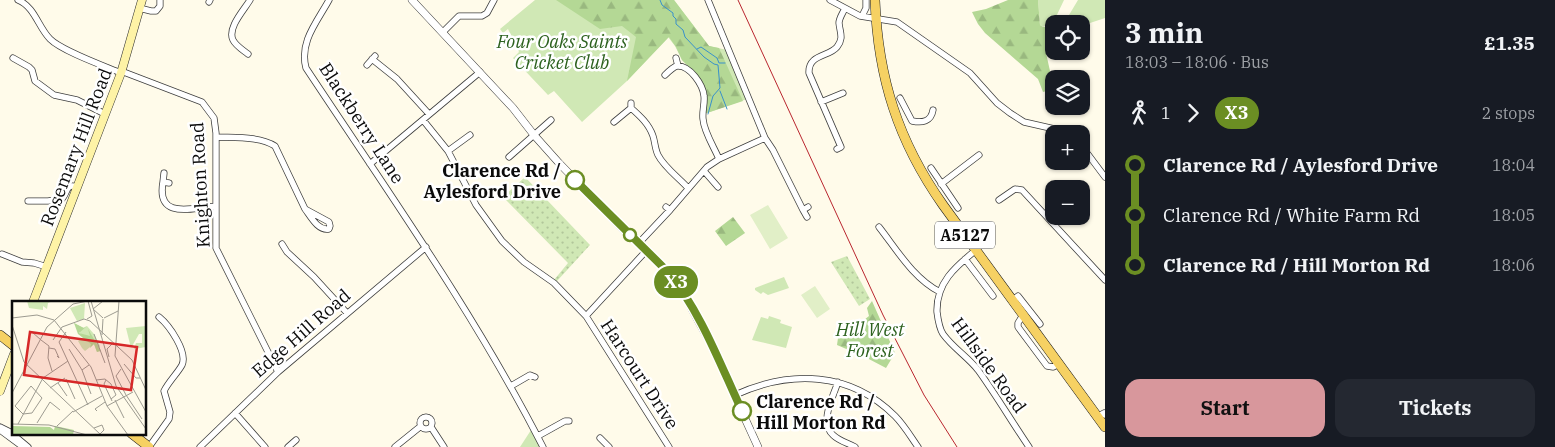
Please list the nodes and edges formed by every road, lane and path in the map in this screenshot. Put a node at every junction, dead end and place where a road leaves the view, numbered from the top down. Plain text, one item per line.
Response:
1 (18, 0) edge
2 (142, 0) edge
3 (160, 0) edge
4 (250, 0) edge
5 (329, 0) edge
6 (412, 0) edge
7 (494, 0) edge
8 (708, 0) edge
9 (830, 0) edge
10 (866, 0) edge
11 (875, 0) edge
12 (139, 8) junction
13 (846, 8) junction
14 (862, 16) junction
15 (876, 18) junction
16 (443, 32) junction
17 (249, 55) dead end
18 (13, 58) dead end
19 (676, 58) dead end
20 (371, 60) dead end
21 (678, 66) junction
22 (121, 72) junction
23 (480, 72) junction
24 (665, 75) dead end
25 (842, 93) dead end
26 (900, 98) dead end
27 (821, 102) junction
28 (933, 110) dead end
29 (105, 114) junction
30 (429, 114) junction
31 (908, 115) junction
32 (423, 120) junction
33 (551, 120) dead end
34 (614, 122) dead end
35 (898, 122) junction
36 (1045, 127) edge
37 (470, 135) dead end
38 (534, 135) junction
39 (216, 137) junction
40 (765, 138) junction
41 (842, 147) dead end
42 (448, 151) junction
43 (979, 155) dead end
44 (509, 157) dead end
45 (1090, 158) edge
46 (719, 159) junction
47 (370, 164) junction
48 (931, 168) dead end
49 (704, 170) junction
50 (164, 173) dead end
51 (1105, 177) edge
52 (941, 184) junction
53 (78, 187) junction
54 (721, 187) dead end
55 (688, 188) junction
56 (951, 199) junction
57 (999, 200) dead end
58 (28, 201) dead end
59 (943, 205) junction
60 (216, 206) junction
61 (958, 208) dead end
62 (305, 209) dead end
63 (807, 217) dead end
64 (879, 227) dead end
65 (282, 244) dead end
66 (638, 244) junction
67 (426, 247) junction
68 (976, 250) junction
69 (646, 251) junction
70 (2, 254) dead end
71 (965, 259) junction
72 (46, 267) junction
73 (1105, 280) edge
74 (940, 292) junction
75 (992, 296) dead end
76 (1013, 300) junction
77 (33, 301) edge
78 (347, 313) junction
79 (586, 316) junction
80 (159, 317) dead end
81 (1040, 324) dead end
82 (0, 335) edge
83 (12, 344) edge
84 (12, 359) edge
85 (278, 372) junction
86 (535, 377) dead end
87 (838, 382) junction
88 (511, 386) junction
89 (0, 391) edge
90 (735, 396) junction
91 (235, 413) junction
92 (1101, 416) edge
93 (569, 421) dead end
94 (421, 426) junction
95 (431, 427) junction
96 (1105, 427) edge
97 (0, 429) edge
98 (12, 434) edge
99 (12, 434) edge
100 (132, 434) edge
101 (538, 436) junction
102 (600, 438) dead end
103 (296, 440) dead end
104 (23, 447) edge
105 (28, 447) edge
106 (149, 447) edge
107 (200, 447) edge
108 (266, 447) edge
109 (288, 447) edge
110 (395, 447) edge
111 (444, 447) edge
112 (543, 447) edge
113 (609, 447) edge
114 (669, 447) edge
115 (758, 447) edge
116 (855, 447) edge
117 (918, 447) edge
118 (1029, 447) edge

1 - 22 street, Knighton Road
2 - 12 main road, Rosemary Hill Road
3 - 12 street
4 - 17 street
5 - 47 street, Blackberry Lane
6 - 16 street
7 - 16 street
8 - 40 street
9 - 13 street
10 - 14 street
11 - 15 main road, A5127
12 - 22 main road, Rosemary Hill Road
13 - 14 street
13 - 27 street
14 - 15 street
15 - 35 main road, A5127
15 - 36 street
16 - 23 street
18 - 29 street
19 - 21 street
20 - 30 street
21 - 24 street
21 - 46 street
22 - 29 main road, Rosemary Hill Road
22 - 39 street, Knighton Road
23 - 30 street
23 - 38 street
25 - 27 street
26 - 31 street
27 - 41 street
28 - 31 street
29 - 53 main road, Rosemary Hill Road
30 - 32 street
31 - 35 street
32 - 42 street, Harcourt Drive
32 - 47 street
33 - 38 street
34 - 55 street
35 - 59 main road, A5127
37 - 42 street
38 - 44 street
38 - 66 street
39 - 60 street, Knighton Road
39 - 62 street
40 - 46 street
40 - 63 street
42 - 79 street, Harcourt Drive
43 - 52 street
45 - 51 street
46 - 49 street
47 - 67 street, Blackberry Lane
48 - 52 street
49 - 54 street
49 - 55 street
50 - 60 street
52 - 56 street
53 - 58 street
53 - 72 main road, Rosemary Hill Road
55 - 66 street
56 - 59 street
56 - 61 street
57 - 73 street
59 - 68 main road, A5127
60 - 85 street, Knighton Road
64 - 74 street
65 - 78 street
66 - 69 street
67 - 78 street, Edge Hill Road
67 - 88 street, Blackberry Lane
68 - 71 street, Hillside Road
68 - 76 main road, A5127
69 - 79 street
69 - 90 street
70 - 72 street
71 - 74 street, Hillside Road
71 - 75 street
72 - 77 main road, Rosemary Hill Road
74 - 118 street, Hillside Road
76 - 81 street
76 - 92 main road, A5127
78 - 85 street, Edge Hill Road
79 - 114 street, Harcourt Drive
80 - 106 street
82 - 83 main road
84 - 89 main road
85 - 91 street, Edge Hill Road
86 - 88 street
87 - 90 street
87 - 116 street
87 - 117 street
88 - 101 street, Blackberry Lane
90 - 115 street
91 - 107 street, Edge Hill Road
91 - 108 street
92 - 96 main road, A5127
93 - 101 street
94 - 95 street
94 - 95 street
94 - 110 street
95 - 111 street
97 - 98 street
97 - 104 street
99 - 105 street
100 - 106 main road
101 - 112 street, Blackberry Lane
102 - 113 street
103 - 109 street

